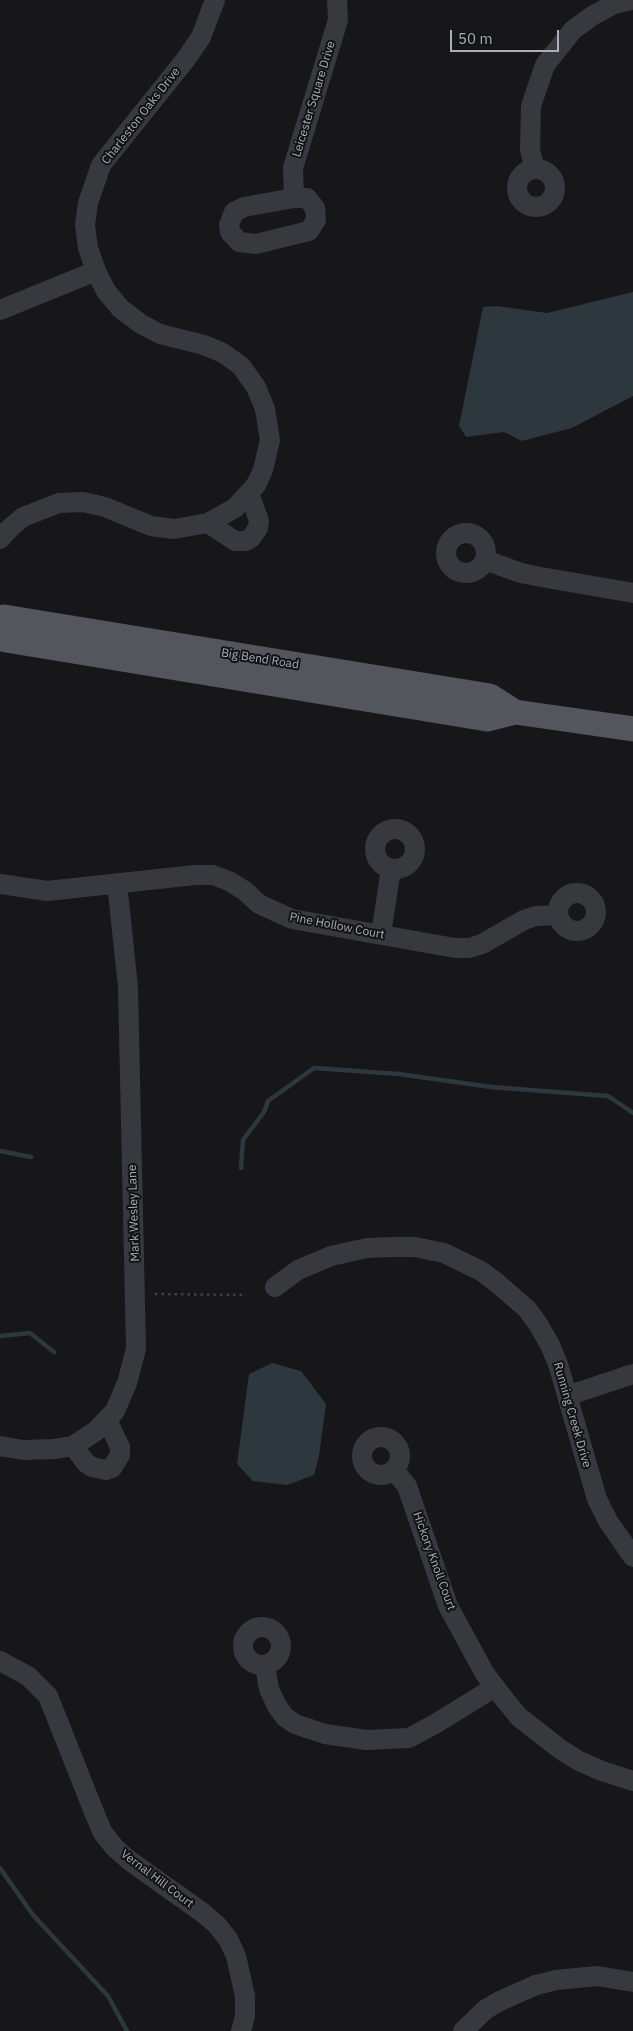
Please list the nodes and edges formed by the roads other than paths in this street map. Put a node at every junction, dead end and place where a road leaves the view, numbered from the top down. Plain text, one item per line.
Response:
1 (215, 0) edge
2 (336, 0) edge
3 (631, 0) edge
4 (535, 169) dead end
5 (294, 198) dead end
6 (96, 271) junction
7 (0, 310) edge
8 (249, 493) junction
9 (208, 523) junction
10 (0, 539) edge
11 (485, 560) dead end
12 (633, 594) edge
13 (0, 618) edge
14 (0, 637) edge
15 (515, 712) junction
16 (633, 729) edge
17 (391, 869) dead end
18 (117, 883) junction
19 (0, 884) edge
20 (558, 915) dead end
21 (381, 934) junction
22 (275, 1287) dead end
23 (633, 1374) edge
24 (567, 1396) junction
25 (107, 1420) junction
26 (0, 1446) edge
27 (73, 1446) junction
28 (394, 1470) dead end
29 (633, 1557) edge
30 (0, 1661) edge
31 (265, 1665) dead end
32 (496, 1687) junction
33 (633, 1781) edge
34 (633, 1982) edge
35 (241, 2031) edge
36 (463, 2031) edge

1 - 6 street, Charleston Oaks Drive
2 - 5 street, Leicester Square Drive
3 - 4 street
6 - 7 street
6 - 8 street, Charleston Oaks Drive
8 - 9 street, Charleston Oaks Drive
8 - 9 street
9 - 10 street, Charleston Oaks Drive
11 - 12 street
13 - 15 main road, Big Bend Road
14 - 15 main road, Big Bend Road
15 - 16 main road, Big Bend Road
17 - 21 street
18 - 19 street, Pine Hollow Court
18 - 21 street, Pine Hollow Court
18 - 25 street, Mark Wesley Lane
20 - 21 street, Pine Hollow Court
22 - 24 street, Running Creek Drive
23 - 24 street
24 - 29 street, Running Creek Drive
25 - 27 street, Mark Wesley Lane
25 - 27 street
26 - 27 street, Mark Wesley Lane
28 - 32 street, Hickory Knoll Court
30 - 35 street, Vernal Hill Court
31 - 32 street
32 - 33 street, Hickory Knoll Court
34 - 36 street

